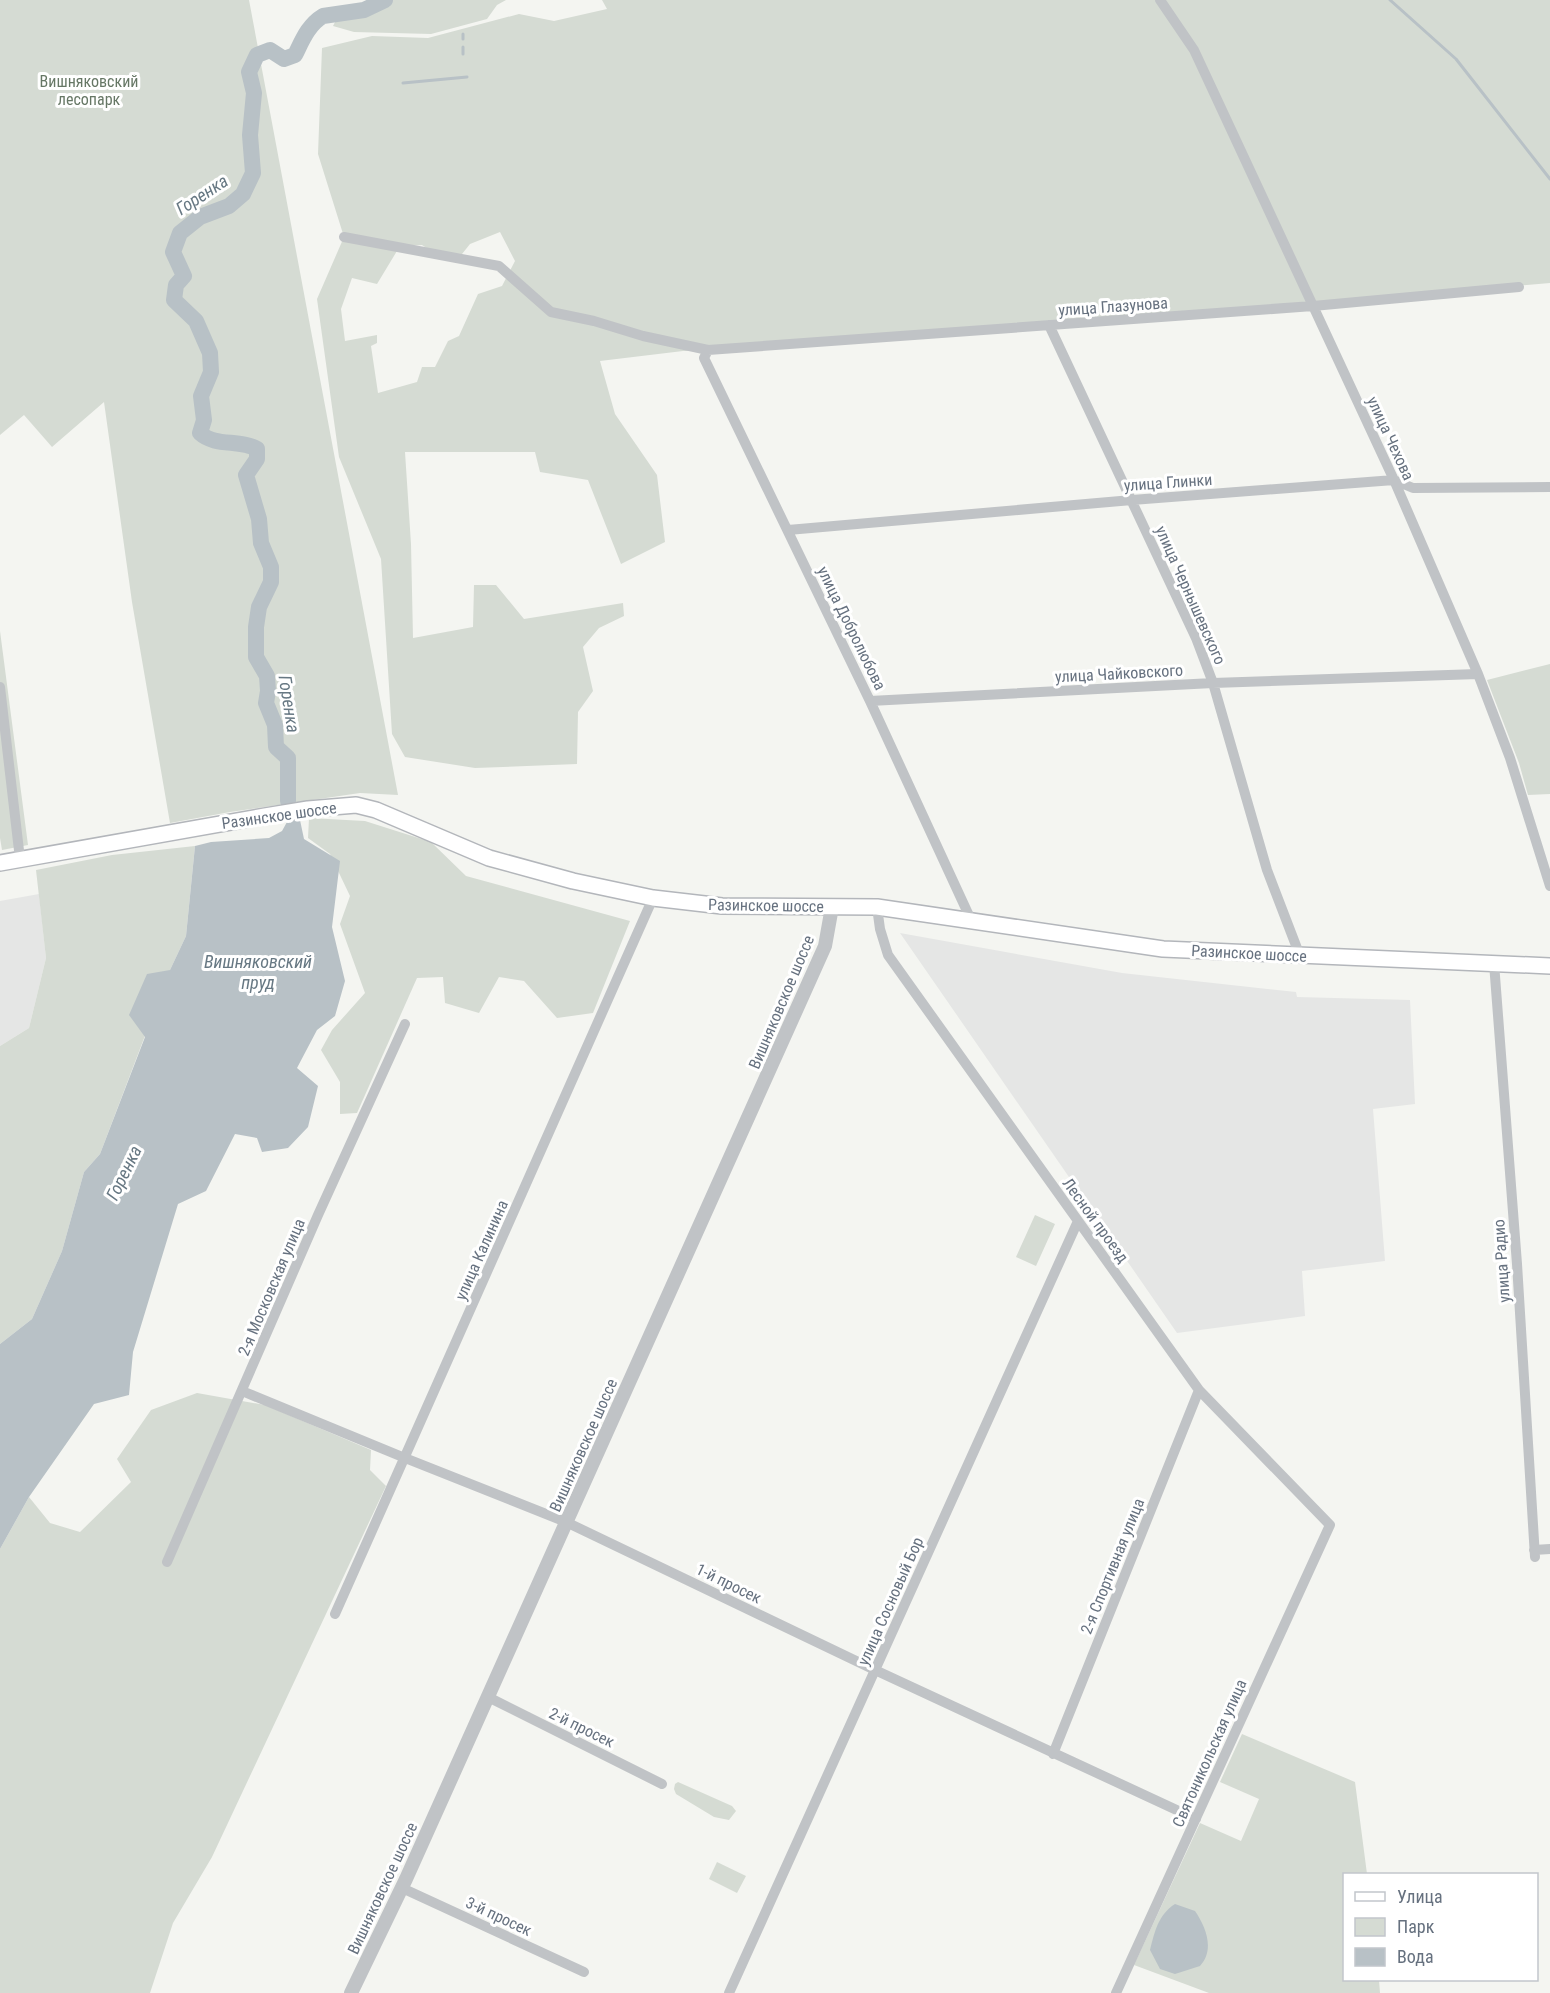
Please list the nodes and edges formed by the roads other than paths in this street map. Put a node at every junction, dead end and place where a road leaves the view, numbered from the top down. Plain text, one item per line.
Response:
1 (1160, 0) edge
2 (344, 237) dead end
3 (1520, 287) dead end
4 (1313, 306) junction
5 (1049, 325) junction
6 (708, 350) junction
7 (1394, 480) junction
8 (1550, 487) edge
9 (1132, 500) junction
10 (788, 530) junction
11 (1478, 674) junction
12 (1213, 683) junction
13 (0, 687) edge
14 (870, 701) junction
15 (20, 859) junction
16 (0, 863) edge
17 (1550, 886) edge
18 (653, 898) junction
19 (832, 907) junction
20 (877, 907) junction
21 (972, 922) junction
22 (1300, 956) junction
23 (1494, 963) junction
24 (1550, 966) edge
25 (405, 1024) dead end
26 (1078, 1221) junction
27 (1199, 1390) junction
28 (242, 1391) junction
29 (405, 1458) junction
30 (567, 1522) junction
31 (1329, 1525) joint
32 (1550, 1549) edge
33 (167, 1562) dead end
34 (335, 1614) dead end
35 (875, 1670) junction
36 (488, 1697) junction
37 (1053, 1754) junction
38 (662, 1784) dead end
39 (1196, 1819) junction
40 (402, 1888) junction
41 (584, 1972) dead end
42 (351, 1993) edge
43 (729, 1993) edge
44 (1116, 1993) edge

1 - 4 street, улица Чехова
2 - 6 street, улица Глазунова
3 - 4 street, улица Глазунова
4 - 5 street, улица Глазунова
4 - 7 street, улица Чехова
5 - 6 street, улица Глазунова
5 - 9 street, улица Чернышевского
6 - 10 street, улица Добролюбова
7 - 8 street, улица Глинки
7 - 9 street, улица Глинки
7 - 11 street, улица Чехова
9 - 10 street, улица Глинки
9 - 12 street, улица Чернышевского
10 - 14 street, улица Добролюбова
11 - 12 street, улица Чайковского
11 - 17 street, улица Чехова
12 - 14 street, улица Чайковского
12 - 22 street, улица Чернышевского
13 - 15 street
14 - 21 street, улица Добролюбова
15 - 16 main road, Разинское шоссе
15 - 18 main road, Разинское шоссе
18 - 19 main road, Разинское шоссе
18 - 29 street, улица Калинина
19 - 20 main road, Разинское шоссе
19 - 30 street, Вишняковское шоссе
20 - 21 main road, Разинское шоссе
20 - 26 street, Лесной проезд
21 - 22 main road, Разинское шоссе
22 - 23 main road, Разинское шоссе
23 - 24 main road, Разинское шоссе
23 - 32 street, улица Радио
25 - 28 street, 2-я Московская улица
26 - 27 street, Лесной проезд
26 - 35 street, улица Сосновый Бор
27 - 31 street, Лесной проезд
27 - 37 street, 2-я Спортивная улица
28 - 29 street, 1-й просек
28 - 33 street, 2-я Московская улица
29 - 30 street, 1-й просек
29 - 34 street, улица Калинина
30 - 35 street, 1-й просек
30 - 36 street, Вишняковское шоссе
31 - 39 street, Святоникольская улица
35 - 37 street, 1-й просек
35 - 43 street, улица Сосновый Бор
36 - 38 street, 2-й просек
36 - 40 street, Вишняковское шоссе
37 - 39 street, 1-й просек
39 - 44 street, Святоникольская улица
40 - 41 street, 3-й просек
40 - 42 street, Вишняковское шоссе

